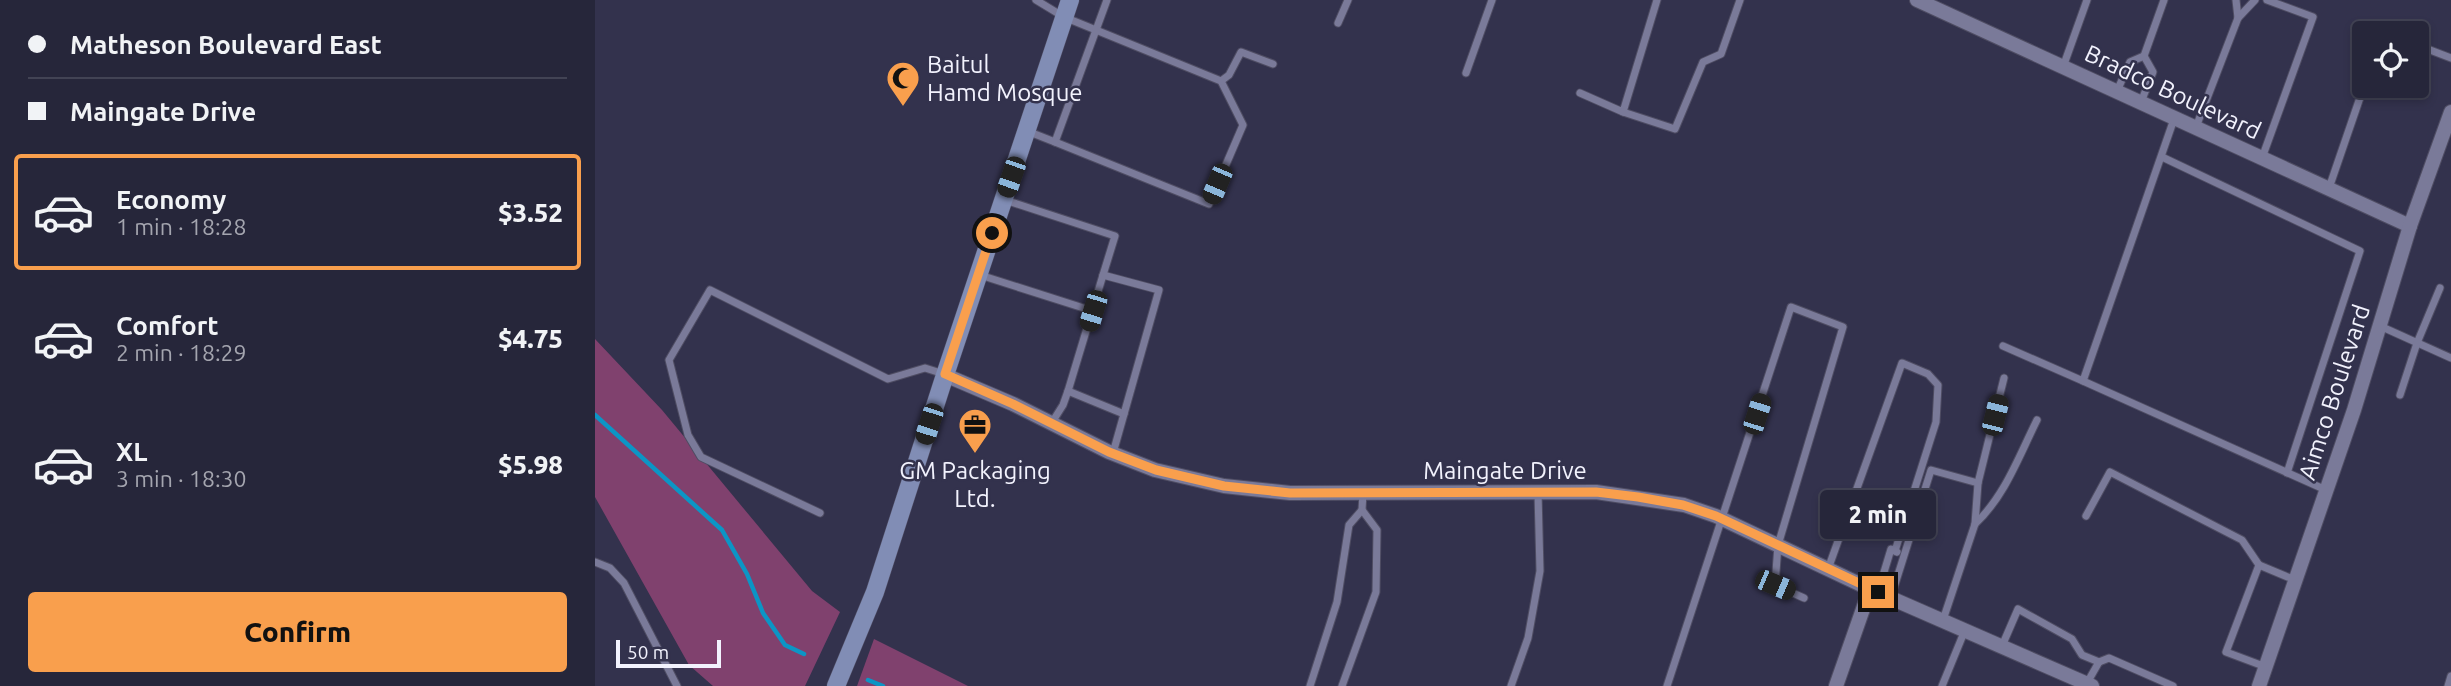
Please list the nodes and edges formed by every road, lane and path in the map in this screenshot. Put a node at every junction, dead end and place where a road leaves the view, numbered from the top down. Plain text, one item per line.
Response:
1 (1036, 0) edge
2 (1107, 0) edge
3 (1348, 0) edge
4 (1492, 0) edge
5 (1657, 0) edge
6 (1740, 0) edge
7 (1917, 0) edge
8 (2087, 0) edge
9 (2164, 0) edge
10 (2236, 0) edge
11 (2255, 0) edge
12 (2267, 0) edge
13 (1067, 8) edge
14 (2238, 18) junction
15 (1338, 23) dead end
16 (1096, 29) junction
17 (2429, 50) edge
18 (2144, 56) junction
19 (2451, 58) edge
20 (1273, 64) dead end
21 (2063, 67) junction
22 (1466, 73) dead end
23 (1221, 81) junction
24 (2116, 92) junction
25 (1580, 93) dead end
26 (2360, 98) edge
27 (2140, 103) junction
28 (1623, 112) junction
29 (2451, 112) edge
30 (2174, 118) junction
31 (2196, 128) junction
32 (1026, 131) junction
33 (1055, 142) junction
34 (2162, 158) junction
35 (2262, 158) junction
36 (2329, 189) junction
37 (1003, 200) junction
38 (2410, 226) junction
39 (978, 274) junction
40 (1103, 275) junction
41 (2440, 288) dead end
42 (1093, 311) junction
43 (2380, 326) junction
44 (2417, 343) junction
45 (2003, 346) dead end
46 (2451, 358) edge
47 (945, 374) junction
48 (2004, 378) dead end
49 (2083, 381) junction
50 (1068, 391) junction
51 (2400, 394) dead end
52 (1124, 414) junction
53 (2037, 420) dead end
54 (1051, 424) junction
55 (1113, 454) junction
56 (2287, 473) junction
57 (1978, 482) junction
58 (2326, 491) junction
59 (1363, 493) junction
60 (1538, 493) junction
61 (1362, 510) junction
62 (820, 513) dead end
63 (2086, 516) dead end
64 (1723, 520) junction
65 (1975, 524) junction
66 (1778, 545) junction
67 (1895, 551) junction
68 (1904, 555) junction
69 (595, 562) edge
70 (2259, 565) junction
71 (1828, 569) junction
72 (2295, 580) junction
73 (1880, 593) junction
74 (1804, 598) dead end
75 (1943, 621) junction
76 (1965, 631) junction
77 (2001, 647) junction
78 (2099, 662) junction
79 (2266, 667) junction
80 (2451, 676) edge
81 (2089, 685) edge
82 (677, 686) edge
83 (836, 686) edge
84 (1310, 686) edge
85 (1342, 686) edge
86 (1511, 686) edge
87 (1667, 686) edge
88 (1836, 686) edge
89 (1942, 686) edge
90 (2173, 686) edge
91 (2259, 686) edge
92 (2448, 686) edge

1 - 13 lane
2 - 16 lane
3 - 15 lane
4 - 22 lane
5 - 28 lane
6 - 28 lane
7 - 21 street, Bradco Boulevard
8 - 21 lane
9 - 18 lane
10 - 14 lane
11 - 14 lane
12 - 35 lane
13 - 16 lane
13 - 32 street
14 - 31 lane
16 - 23 lane
16 - 33 lane
17 - 19 lane
18 - 24 lane
18 - 27 lane
20 - 23 lane
21 - 24 street, Bradco Boulevard
23 - 33 lane
24 - 27 street, Bradco Boulevard
25 - 28 lane
26 - 36 lane
27 - 30 street, Bradco Boulevard
29 - 38 street, Aimco Boulevard
30 - 31 street, Bradco Boulevard
30 - 34 lane
31 - 35 street, Bradco Boulevard
32 - 33 lane
32 - 37 street
34 - 49 lane
34 - 56 lane
35 - 36 street, Bradco Boulevard
36 - 38 street, Bradco Boulevard
37 - 39 street
37 - 40 lane
38 - 43 street, Aimco Boulevard
39 - 42 lane
39 - 47 street
40 - 42 lane
40 - 52 lane
41 - 44 lane
42 - 50 lane
43 - 44 lane
43 - 58 street, Aimco Boulevard
44 - 46 lane
44 - 51 lane
45 - 49 lane
47 - 54 street, Maingate Drive
47 - 62 lane
47 - 83 street
48 - 57 lane
49 - 56 lane
50 - 52 lane
50 - 54 lane
52 - 55 lane
53 - 65 lane
54 - 55 street, Maingate Drive
55 - 59 street, Maingate Drive
56 - 58 lane
57 - 65 lane
57 - 68 lane
58 - 72 street, Aimco Boulevard
59 - 60 street, Maingate Drive
59 - 61 lane
60 - 64 street, Maingate Drive
60 - 86 lane
61 - 84 lane
61 - 85 lane
63 - 70 lane
64 - 66 street, Maingate Drive
64 - 66 lane
64 - 87 lane
65 - 75 lane
66 - 71 street, Maingate Drive
66 - 74 lane
67 - 68 lane
67 - 71 lane
67 - 73 lane
68 - 73 lane
69 - 82 lane
70 - 72 lane
70 - 79 lane
71 - 73 street, Maingate Drive
72 - 79 street, Aimco Boulevard
73 - 75 street, Maingate Drive
73 - 88 street
75 - 76 street, Maingate Drive
76 - 77 street, Maingate Drive
76 - 89 lane
77 - 78 lane
77 - 81 street, Maingate Drive
78 - 81 lane
78 - 90 lane
79 - 91 street, Aimco Boulevard
80 - 92 lane

